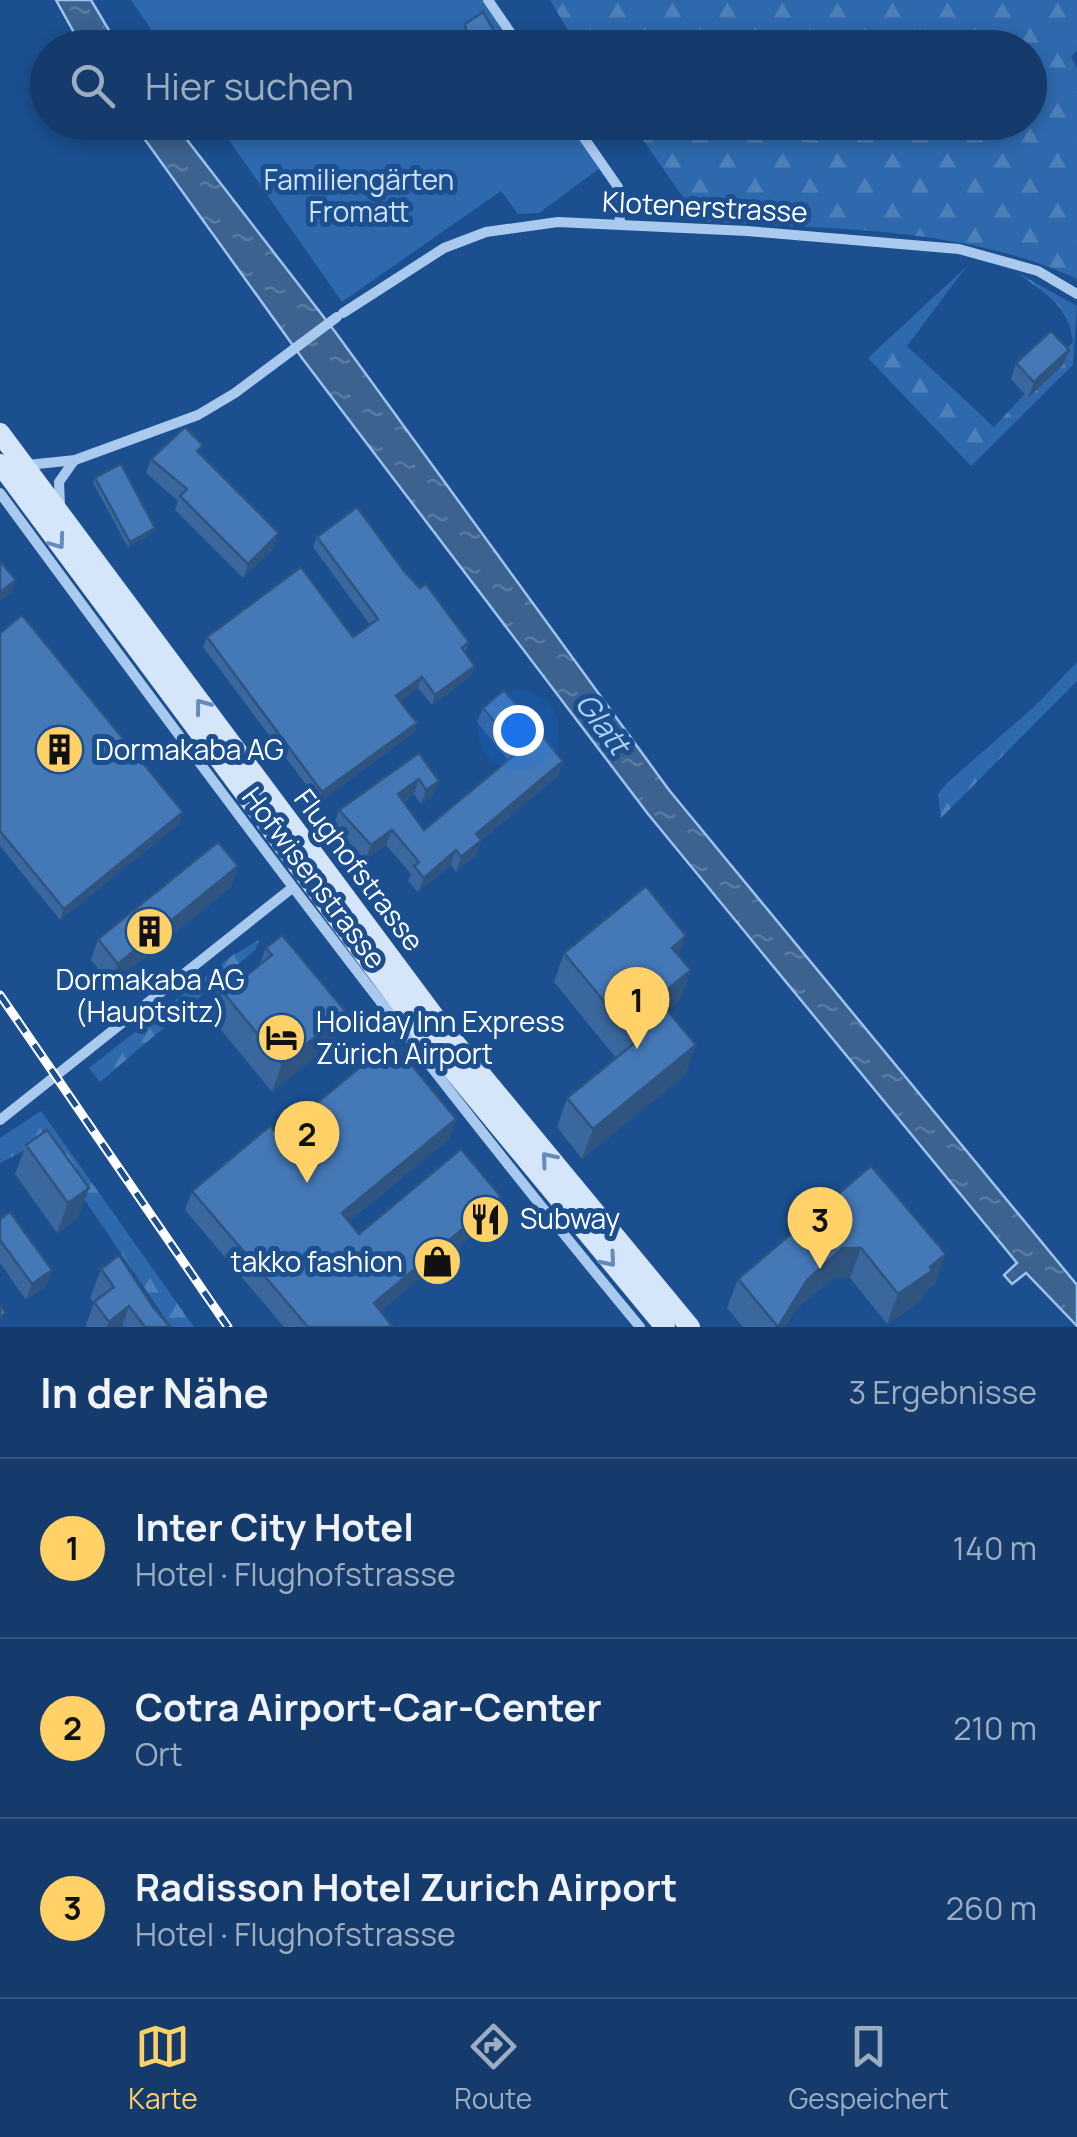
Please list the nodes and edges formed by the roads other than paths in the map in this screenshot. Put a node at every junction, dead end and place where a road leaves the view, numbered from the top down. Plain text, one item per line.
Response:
1 (488, 0) edge
2 (509, 30) edge
3 (586, 140) edge
4 (620, 224) junction
5 (1077, 294) edge
6 (0, 433) edge
7 (75, 460) junction
8 (0, 464) edge
9 (23, 465) junction
10 (0, 494) edge
11 (65, 520) junction
12 (292, 888) junction
13 (0, 1120) edge
14 (640, 1327) edge
15 (665, 1327) edge
16 (690, 1327) edge

1 - 2 street
3 - 4 street
4 - 5 street, Klotenerstrasse
4 - 7 street, Klotenerstrasse
6 - 9 main road, Flughofstrasse
7 - 9 street, Klotenerstrasse
7 - 11 street
8 -> 15 main road, Flughofstrasse
9 - 11 main road, Flughofstrasse
10 - 12 street, Hofwisenstrasse
16 -> 11 main road, Flughofstrasse
12 - 13 street
12 - 14 street, Hofwisenstrasse

